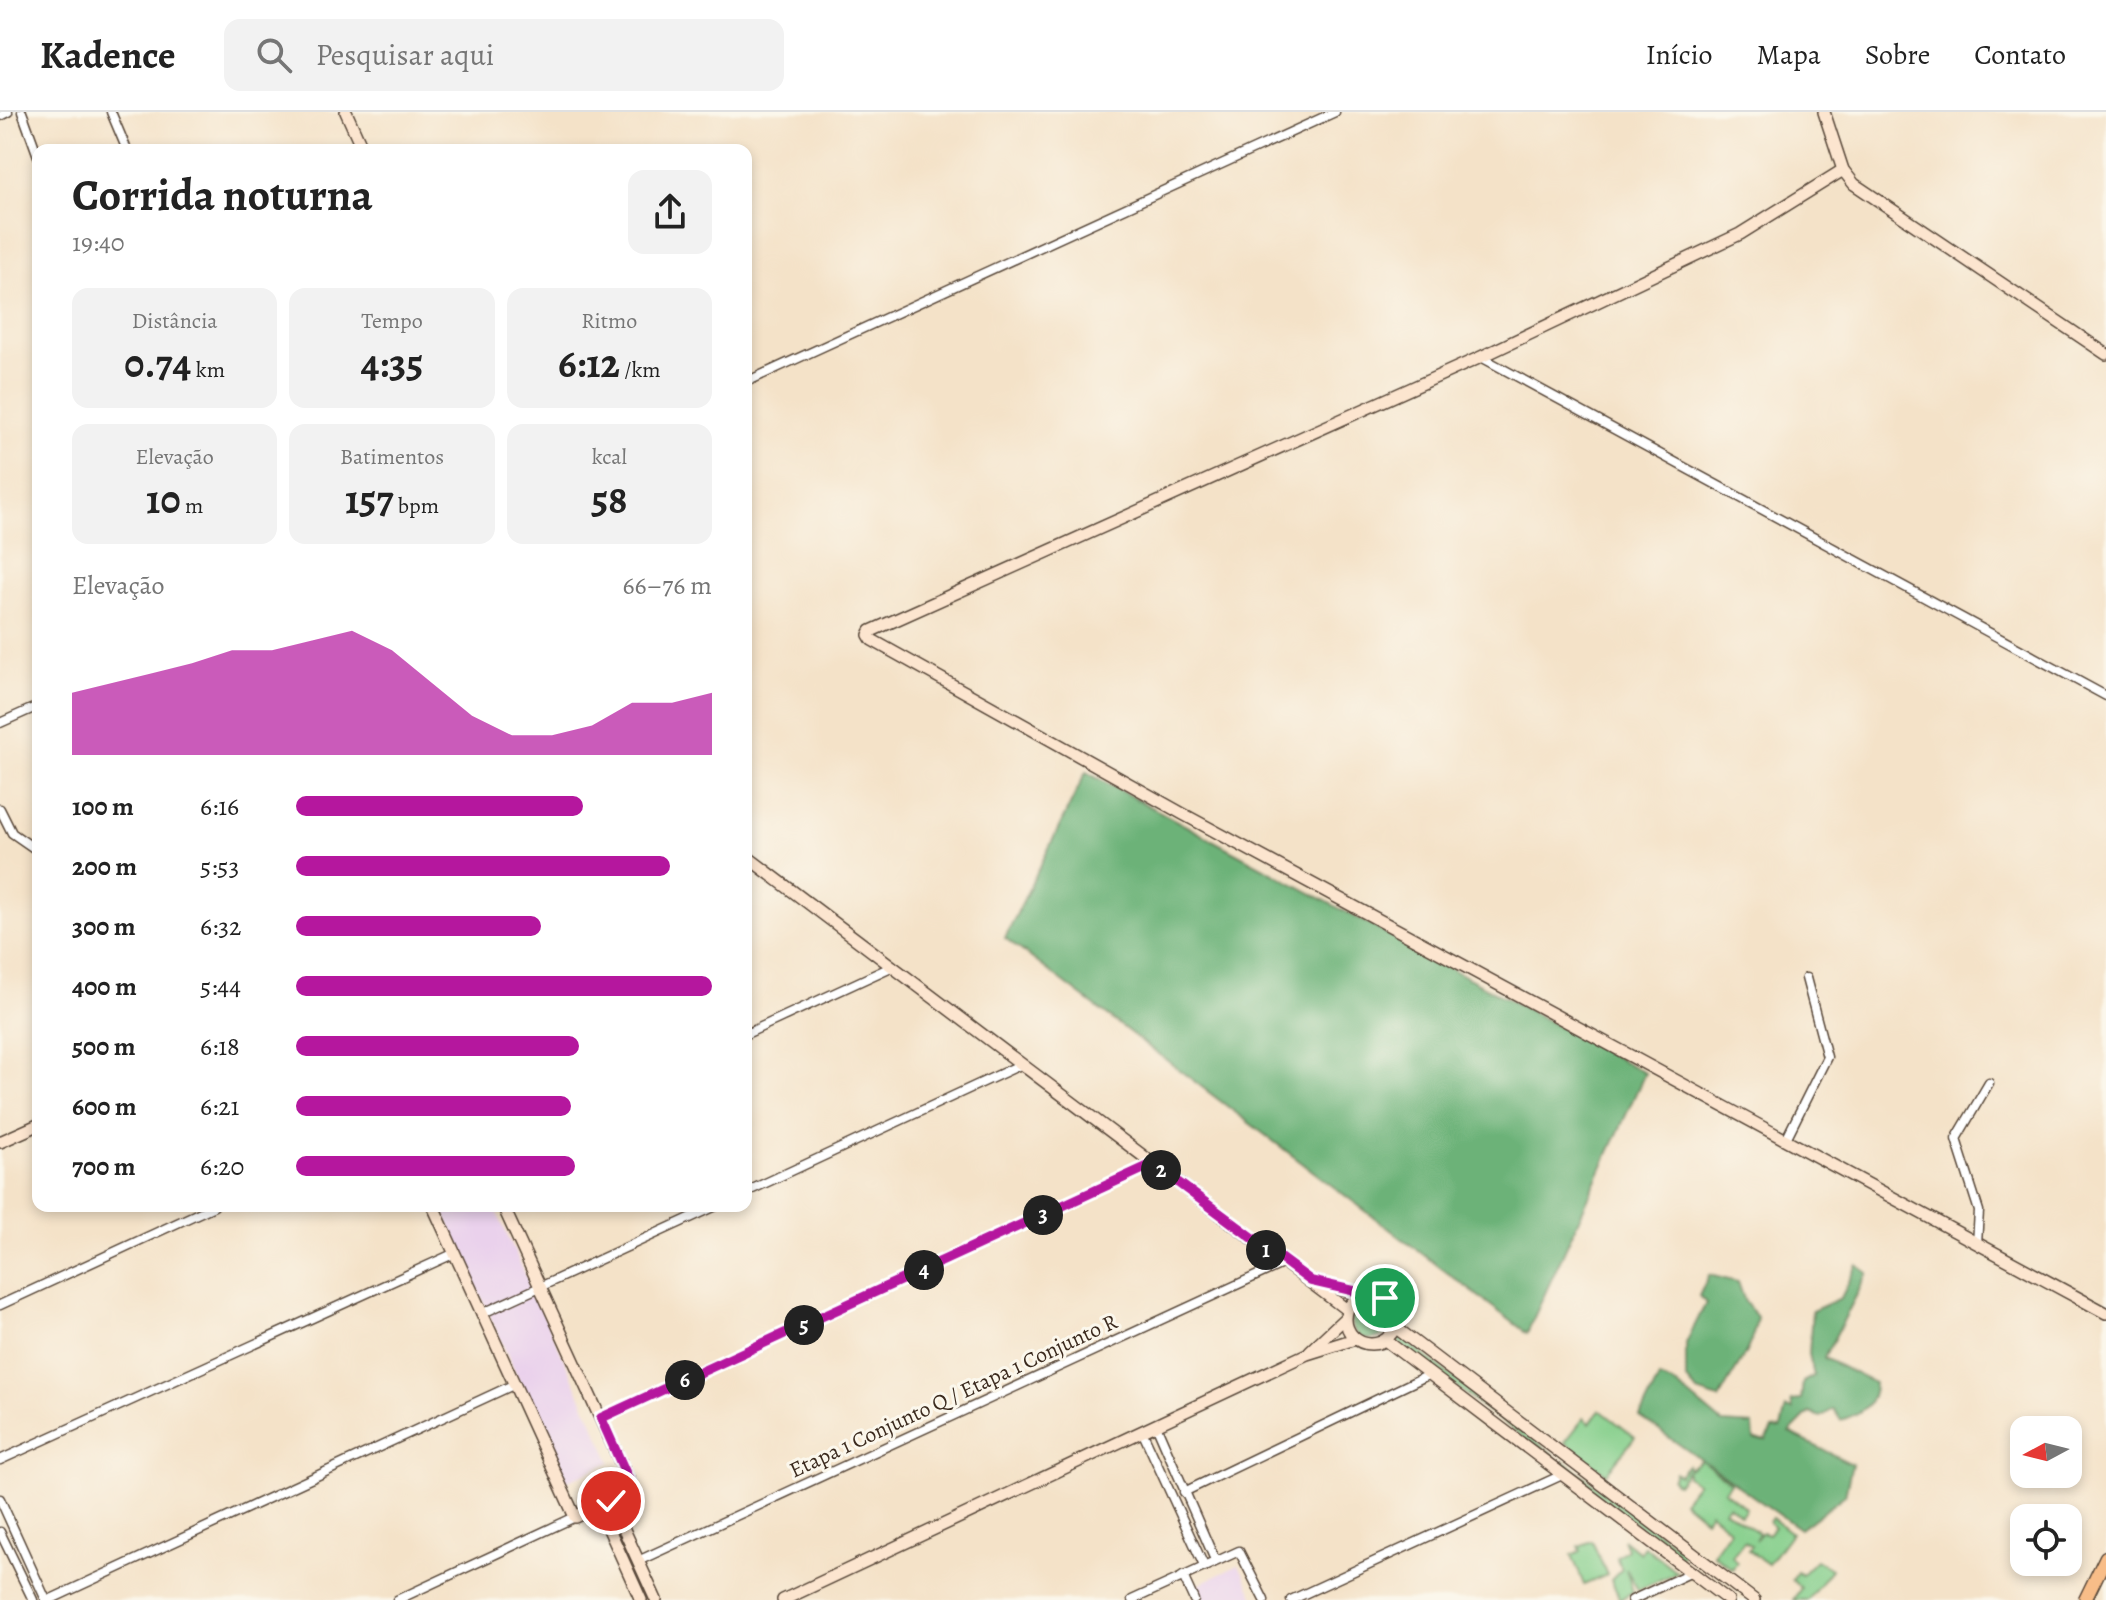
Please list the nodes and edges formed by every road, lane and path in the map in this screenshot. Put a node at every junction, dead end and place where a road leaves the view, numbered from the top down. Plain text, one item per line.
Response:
1 (8, 112) edge
2 (22, 112) edge
3 (111, 112) edge
4 (346, 112) edge
5 (1335, 112) edge
6 (1824, 112) edge
7 (0, 116) edge
8 (34, 144) edge
9 (124, 144) edge
10 (360, 144) edge
11 (1843, 170) junction
12 (2106, 354) edge
13 (1481, 357) junction
14 (752, 379) edge
15 (2106, 696) edge
16 (32, 709) edge
17 (0, 723) edge
18 (0, 809) edge
19 (32, 847) edge
20 (752, 865) edge
21 (891, 967) junction
22 (1806, 978) dead end
23 (752, 1031) edge
24 (1020, 1065) junction
25 (1989, 1083) dead end
26 (32, 1128) edge
27 (1786, 1139) junction
28 (0, 1142) edge
29 (1153, 1164) junction
30 (752, 1189) edge
31 (201, 1212) edge
32 (436, 1212) edge
33 (506, 1212) edge
34 (703, 1212) edge
35 (1977, 1244) junction
36 (453, 1254) junction
37 (1284, 1263) junction
38 (1311, 1281) junction
39 (541, 1287) junction
40 (1361, 1295) junction
41 (0, 1305) edge
42 (2106, 1313) edge
43 (481, 1314) junction
44 (1346, 1314) junction
45 (1395, 1327) junction
46 (1355, 1339) junction
47 (1385, 1340) junction
48 (1307, 1354) junction
49 (1430, 1374) junction
50 (513, 1385) junction
51 (601, 1418) junction
52 (1156, 1425) junction
53 (1142, 1431) junction
54 (1561, 1454) junction
55 (0, 1460) edge
56 (1557, 1471) junction
57 (1184, 1492) junction
58 (0, 1499) edge
59 (611, 1501) junction
60 (599, 1507) junction
61 (575, 1517) junction
62 (13, 1529) junction
63 (0, 1534) edge
64 (1691, 1553) junction
65 (2106, 1557) edge
66 (1215, 1560) junction
67 (638, 1561) junction
68 (1682, 1564) junction
69 (1204, 1566) junction
70 (1692, 1572) junction
71 (1183, 1576) junction
72 (33, 1600) edge
73 (47, 1600) edge
74 (397, 1600) edge
75 (641, 1600) edge
76 (656, 1600) edge
77 (783, 1600) edge
78 (1132, 1600) edge
79 (1194, 1600) edge
80 (1264, 1600) edge
81 (1291, 1600) edge
82 (1632, 1600) edge
83 (1728, 1600) edge
84 (1754, 1600) edge
85 (2085, 1600) edge

1 - 7 street
2 - 8 street
3 - 9 street
4 - 10 street
5 - 14 street
6 - 11 street
11 - 12 street
11 - 13 street
13 - 15 street
13 - 27 street
16 - 17 street
18 - 19 street
20 - 21 street
21 - 23 street
21 - 24 street
22 - 27 street
24 - 29 street
24 - 30 street
25 - 35 street
26 - 28 street
27 - 35 street
29 - 37 street
29 - 51 street
31 - 41 street
32 - 36 street
33 - 39 street
34 - 39 street
35 - 42 street
36 - 43 street
36 - 55 street
37 - 38 street
37 - 67 street, Etapa 1 Conjunto Q / Etapa 1 Conjunto R
38 - 40 street
38 - 44 street
39 - 43 street
39 - 51 street
40 - 44 street
40 - 45 street
43 - 50 street
44 - 46 street
44 - 48 street
45 - 47 street
45 - 54 street
46 - 47 street
46 - 48 street
47 - 49 street
48 - 52 street
49 - 56 street
49 - 57 street
50 - 61 street
50 - 73 street
51 - 59 street
52 - 53 street
52 - 57 street
53 - 69 street
53 - 77 street
54 - 56 street
54 - 64 street
56 - 68 street
56 - 81 street
57 - 66 street
58 - 62 street
59 - 60 street
59 - 67 street
60 - 61 street
60 - 75 street
61 - 74 street
62 - 63 street
62 - 73 street
63 - 72 street
64 - 68 street
64 - 84 street
65 - 85 main road
66 - 69 street
66 - 80 street
67 - 76 street
68 - 70 street
69 - 71 street
70 - 82 street
70 - 83 street
71 - 78 street
71 - 79 street

